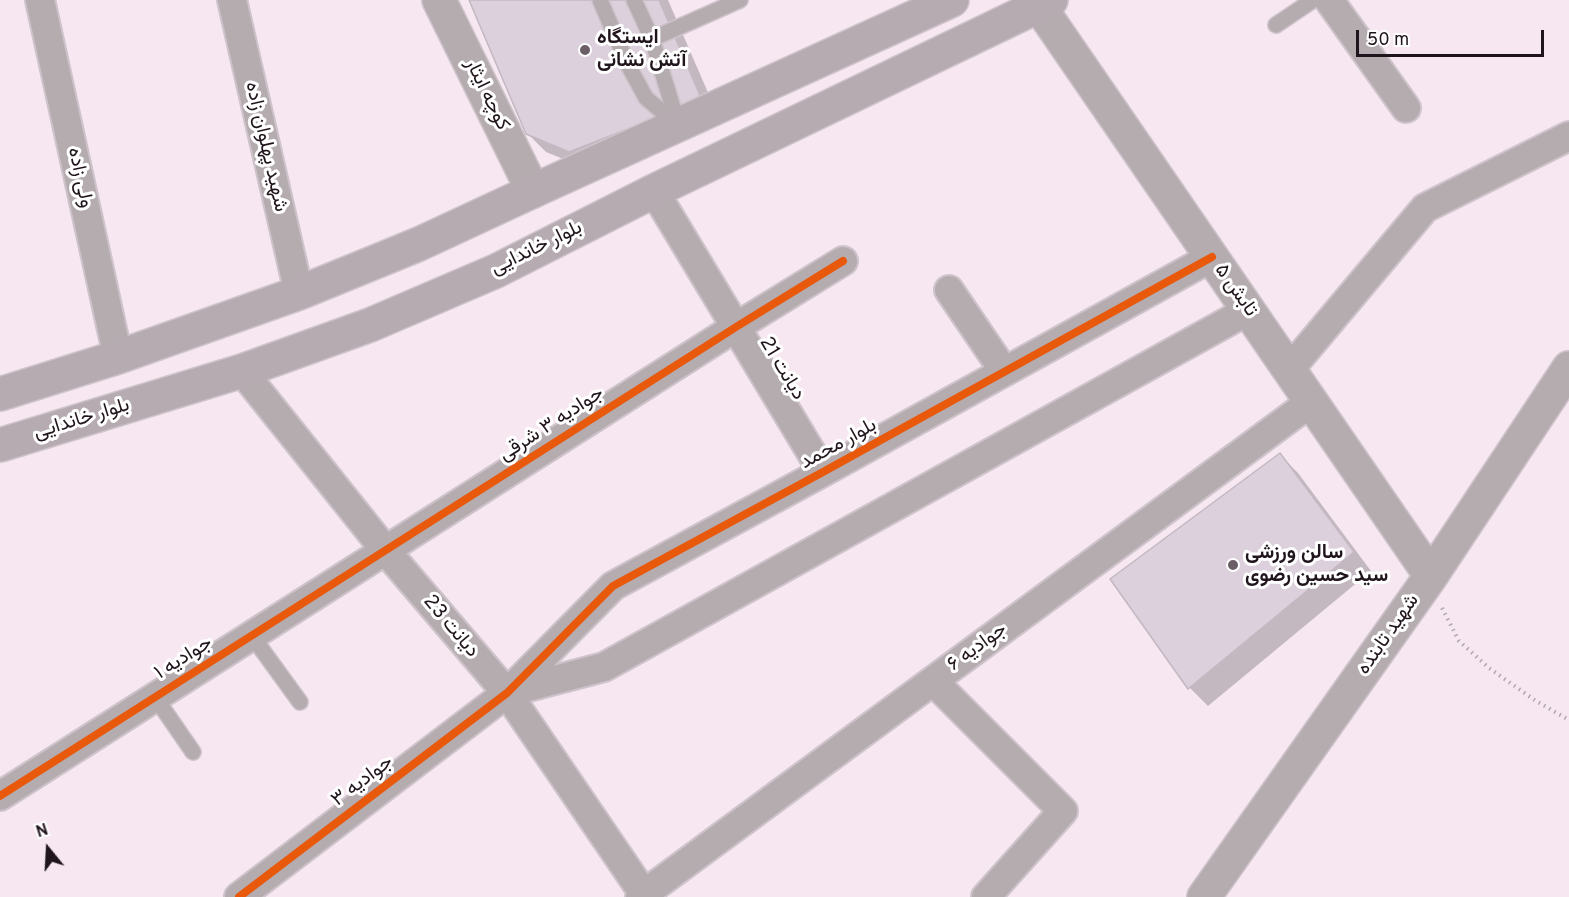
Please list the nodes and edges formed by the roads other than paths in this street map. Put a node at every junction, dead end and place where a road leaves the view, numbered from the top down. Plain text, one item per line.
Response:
1 (40, 0) edge
2 (232, 0) edge
3 (439, 0) edge
4 (600, 0) edge
5 (634, 0) edge
6 (740, 0) edge
7 (952, 0) edge
8 (1312, 0) edge
9 (1329, 0) edge
10 (1045, 3) edge
11 (1276, 25) dead end
12 (652, 39) junction
13 (1406, 108) dead end
14 (678, 125) junction
15 (1569, 136) edge
16 (533, 191) junction
17 (654, 191) junction
18 (1212, 257) junction
19 (843, 261) dead end
20 (949, 290) dead end
21 (299, 293) junction
22 (1249, 310) junction
23 (736, 327) junction
24 (118, 357) junction
25 (1569, 369) edge
26 (1289, 370) junction
27 (242, 371) junction
28 (1004, 371) junction
29 (0, 394) edge
30 (1311, 402) junction
31 (0, 445) edge
32 (823, 472) junction
33 (386, 551) junction
34 (1431, 576) junction
35 (252, 636) junction
36 (933, 681) junction
37 (507, 693) junction
38 (156, 697) junction
39 (300, 702) dead end
40 (193, 752) dead end
41 (0, 796) edge
42 (643, 896) edge
43 (239, 897) edge
44 (986, 897) edge
45 (1204, 897) edge

1 - 24 street, ولی زاده
2 - 21 street, شهید پهلوان زاده
3 - 16 street, کوچه ایثار
4 - 14 lane
5 - 12 lane
6 - 12 lane
7 - 14 main road
8 - 11 lane
9 - 13 street
10 - 17 main road, بلوار خاندایی
10 - 18 street, تابش ۵
12 - 14 lane
14 - 16 main road
15 - 26 street
16 - 21 main road
17 - 23 street, دیانت 21
17 - 27 main road, بلوار خاندایی
18 - 22 street, تابش ۵
18 - 28 street, بلوار محمد
19 - 23 street, جوادیه ۳ شرقی
20 - 28 street
21 - 24 main road
22 - 26 street, تابش ۵
22 - 37 street
23 - 32 street, دیانت 21
23 - 33 street, جوادیه ۳ شرقی
24 - 29 main road
25 - 34 street, شهید تابنده
26 - 30 street, تابش ۵
27 - 31 main road, بلوار خاندایی
27 - 33 street, دیانت 23
28 - 32 street, بلوار محمد
30 - 34 street, تابش ۵
30 - 36 street, جوادیه ۶
32 - 37 street, بلوار محمد
33 - 35 street, جوادیه ۱
33 - 37 street, دیانت 23
34 - 45 street, شهید تابنده
35 - 38 street, جوادیه ۱
35 - 39 lane
36 - 42 street, جوادیه ۶
36 - 44 street
37 - 42 street, دیانت 23
37 - 43 street, جوادیه ۳
38 - 40 lane
38 - 41 street, جوادیه ۱

